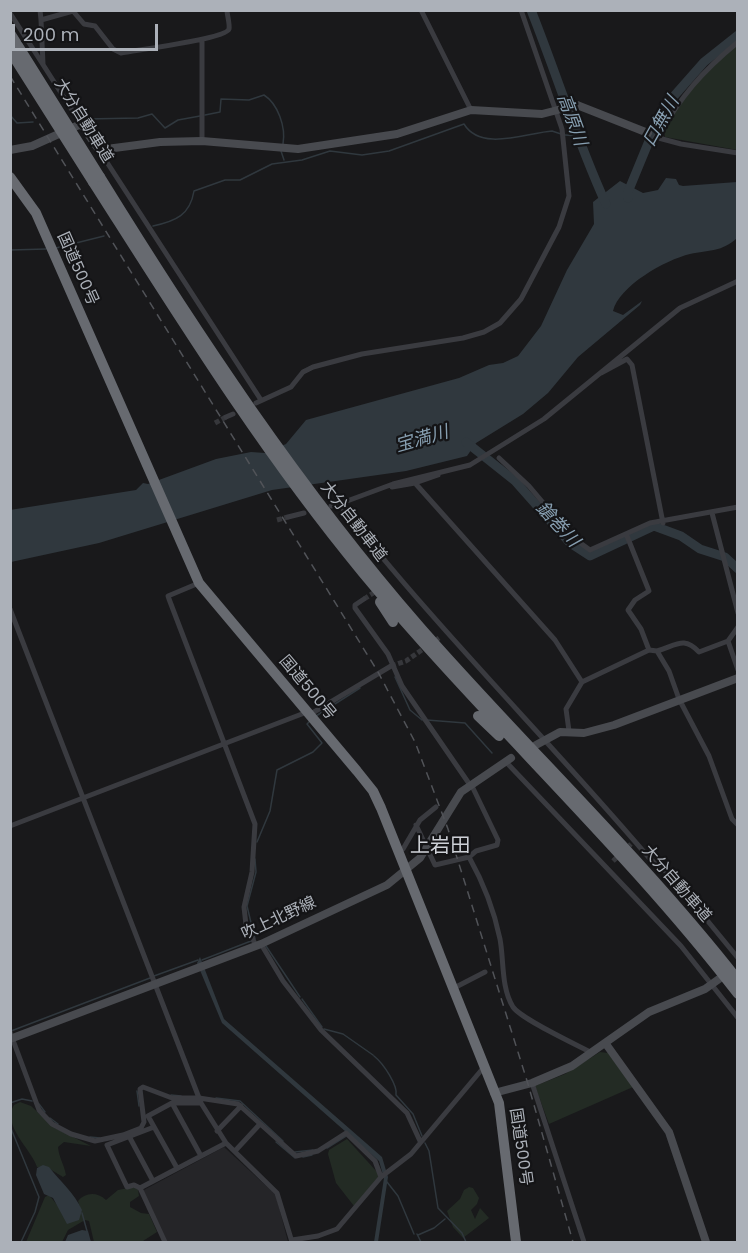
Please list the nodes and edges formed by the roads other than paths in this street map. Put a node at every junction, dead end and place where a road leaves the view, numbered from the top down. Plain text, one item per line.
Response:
1 (40, 10) edge
2 (227, 10) edge
3 (420, 10) edge
4 (521, 10) edge
5 (10, 13) edge
6 (42, 20) junction
7 (10, 33) edge
8 (202, 41) junction
9 (738, 42) edge
10 (10, 51) edge
11 (43, 64) junction
12 (471, 110) junction
13 (558, 111) junction
14 (81, 124) junction
15 (648, 133) joint
16 (657, 137) junction
17 (201, 141) junction
18 (10, 150) edge
19 (99, 150) junction
20 (738, 153) edge
21 (10, 177) edge
22 (96, 180) junction
23 (738, 281) edge
24 (600, 373) junction
25 (232, 414) dead end
26 (226, 417) tunnel mouth
27 (499, 458) dead end
28 (442, 471) junction
29 (415, 483) junction
30 (384, 488) junction
31 (308, 497) junction
32 (339, 504) junction
33 (331, 506) dead end
34 (738, 507) edge
35 (304, 513) dead end
36 (712, 513) junction
37 (288, 517) tunnel mouth
38 (663, 523) junction
39 (326, 527) junction
40 (627, 536) junction
41 (199, 583) junction
42 (364, 598) dead end
43 (10, 609) edge
44 (738, 613) edge
45 (393, 622) dead end
46 (738, 627) edge
47 (446, 632) junction
48 (438, 638) tunnel mouth
49 (728, 641) junction
50 (649, 650) junction
51 (657, 651) junction
52 (391, 666) tunnel mouth
53 (738, 670) edge
54 (738, 678) edge
55 (582, 682) junction
56 (679, 699) junction
57 (308, 713) junction
58 (478, 716) dead end
59 (569, 731) junction
60 (543, 740) junction
61 (225, 744) junction
62 (536, 745) dead end
63 (508, 760) joint
64 (470, 784) junction
65 (83, 798) junction
66 (435, 807) dead end
67 (582, 814) junction
68 (416, 825) junction
69 (738, 825) edge
70 (10, 826) edge
71 (428, 848) junction
72 (403, 849) dead end
73 (469, 857) junction
74 (613, 861) tunnel mouth
75 (607, 866) junction
76 (406, 872) junction
77 (258, 945) junction
78 (738, 958) edge
79 (485, 972) dead end
80 (738, 980) edge
81 (716, 982) junction
82 (154, 985) junction
83 (452, 989) junction
84 (738, 994) edge
85 (738, 1018) edge
86 (11, 1036) edge
87 (606, 1044) junction
88 (592, 1053) junction
89 (484, 1067) junction
90 (532, 1083) junction
91 (494, 1093) junction
92 (200, 1100) junction
93 (172, 1103) junction
94 (241, 1106) junction
95 (146, 1115) junction
96 (260, 1124) junction
97 (154, 1127) junction
98 (217, 1131) junction
99 (130, 1138) junction
100 (420, 1141) junction
101 (226, 1143) junction
102 (235, 1151) junction
103 (201, 1156) junction
104 (177, 1168) junction
105 (381, 1177) junction
106 (153, 1181) junction
107 (140, 1188) junction
108 (292, 1241) edge
109 (165, 1242) edge
110 (514, 1242) edge
111 (584, 1242) edge
112 (706, 1242) edge

1 - 6 street
2 - 8 street
3 - 12 street
4 - 13 street
5 - 11 street
6 - 8 street
6 - 11 street
7 - 22 highway, 大分自動車道, bridge
8 - 17 street
9 - 16 street
10 - 22 highway, 大分自動車道, bridge
11 - 14 street
12 - 13 street
12 - 17 street
13 - 15 street
13 - 19 street
14 - 18 street
14 - 19 street
15 - 16 street
16 - 20 street
17 - 19 street
21 - 41 highway, 国道500号
22 - 31 highway, 大分自動車道
23 - 24 street
24 - 28 street
24 - 38 street
25 - 26 street
27 - 40 street
28 - 29 street
28 - 30 street
29 - 30 street
29 - 55 street
30 - 32 street
31 - 39 highway, 大分自動車道
31 - 80 highway, 大分自動車道
32 - 33 street
32 - 47 street
34 - 36 street
35 - 37 street
36 - 38 street
36 - 44 street
38 - 40 street
39 - 45 highway
39 - 67 highway, 大分自動車道
40 - 50 street
41 - 57 highway, 国道500号
41 - 61 street
42 - 64 street
43 - 65 street
46 - 49 street
47 - 48 street
47 - 60 street
49 - 51 street
49 - 53 street
50 - 51 street
50 - 55 street
51 - 56 street
52 - 57 street
54 - 56 street
55 - 59 street
56 - 59 street
56 - 69 street
57 - 61 street
57 - 76 highway, 国道500号
58 - 67 highway
59 - 60 street
60 - 62 street
60 - 78 street
61 - 65 street
61 - 77 street
63 - 64 street, 吹上北野線
63 - 75 street
64 - 71 street, 吹上北野線
64 - 73 street
65 - 70 street
65 - 82 street
66 - 68 street
67 - 84 highway, 大分自動車道
68 - 71 street
68 - 72 street
71 - 73 street
71 - 76 street, 吹上北野線
73 - 88 street
74 - 75 street
75 - 81 street
76 - 77 street, 吹上北野線
76 - 83 highway, 国道500号
77 - 82 street, 吹上北野線
77 - 100 street
79 - 83 street
81 - 85 street
81 - 87 street
82 - 86 street, 吹上北野線
82 - 92 street
83 - 89 highway, 国道500号
86 - 95 street
87 - 88 street
87 - 112 street
88 - 90 street
89 - 91 highway, 国道500号
89 - 100 street
90 - 91 street
90 - 111 street
91 - 110 highway, 国道500号
92 - 93 street
92 - 94 street
92 - 95 street
92 - 98 street
93 - 95 street
93 - 103 street
94 - 96 street
94 - 98 street
95 - 97 street
96 - 102 street
96 - 105 street
97 - 99 street
97 - 104 street
98 - 101 street
99 - 106 street
99 - 107 street
100 - 105 street
101 - 102 street
101 - 103 street
102 - 108 street
103 - 104 street
104 - 106 street
105 - 108 street
106 - 107 street
107 - 109 street

